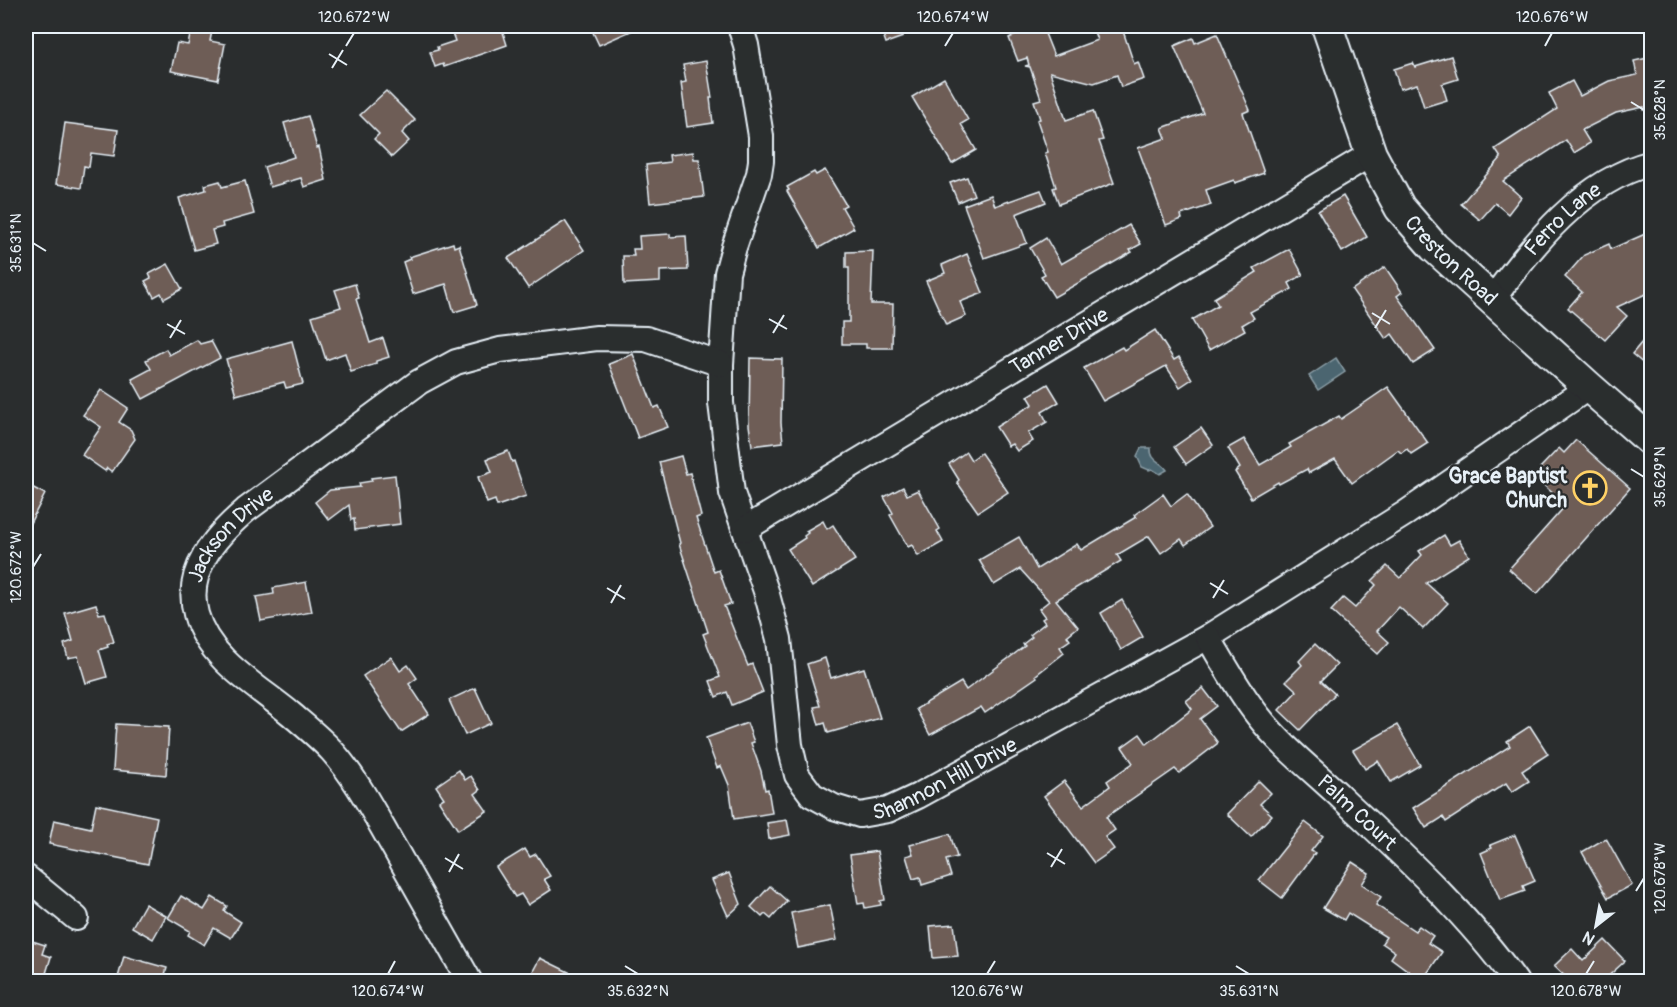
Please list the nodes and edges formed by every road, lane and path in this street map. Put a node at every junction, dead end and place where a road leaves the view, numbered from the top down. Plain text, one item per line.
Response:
1 (740, 26) edge
2 (1327, 26) edge
3 (1371, 154) junction
4 (1652, 163) edge
5 (1492, 300) junction
6 (721, 364) junction
7 (1588, 387) junction
8 (1652, 442) edge
9 (746, 529) junction
10 (1208, 637) junction
11 (26, 877) edge
12 (76, 918) dead end
13 (470, 981) edge
14 (1516, 981) edge

1 - 6 street, Shannon Hill Drive
2 - 3 main road, Creston Road
3 - 5 main road, Creston Road
3 - 9 street, Tanner Drive
4 - 5 street, Ferro Lane
5 - 7 main road, Creston Road
6 - 9 street, Shannon Hill Drive
6 - 13 street, Jackson Drive
7 - 8 main road, Creston Road
7 - 10 street, Shannon Hill Drive
9 - 10 street, Shannon Hill Drive
10 - 14 street, Palm Court
11 - 12 street

